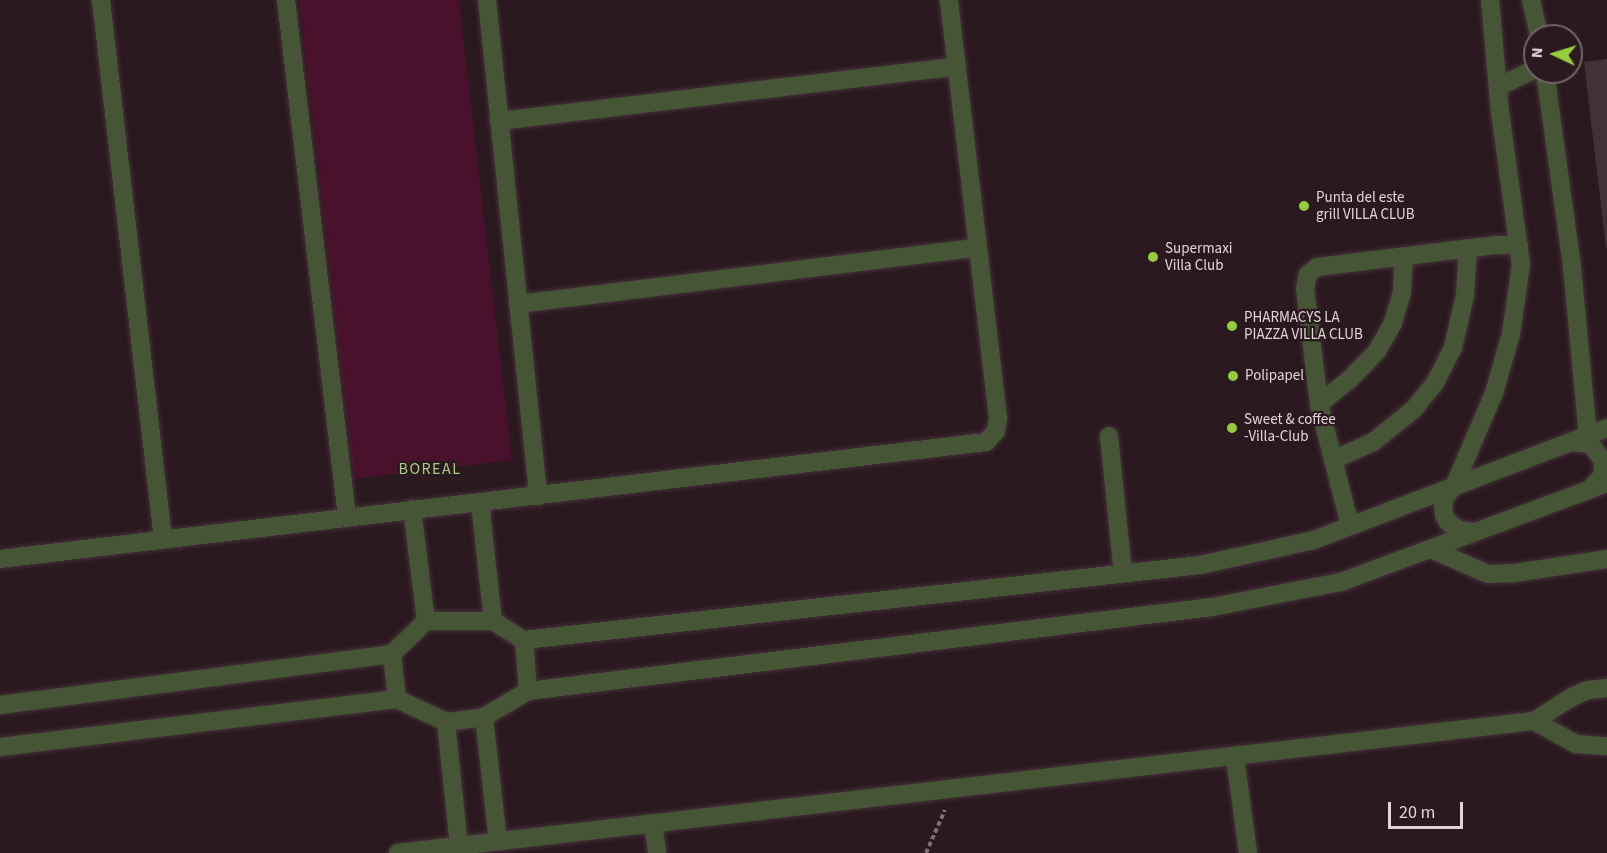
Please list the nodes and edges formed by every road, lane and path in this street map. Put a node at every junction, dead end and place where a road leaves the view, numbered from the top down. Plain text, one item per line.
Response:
1 (101, 0) edge
2 (286, 0) edge
3 (487, 0) edge
4 (949, 0) edge
5 (1490, 0) edge
6 (1531, 0) edge
7 (1536, 24) edge
8 (957, 66) junction
9 (1523, 75) edge
10 (1547, 84) edge
11 (1498, 87) junction
12 (499, 121) junction
13 (1519, 245) junction
14 (977, 248) junction
15 (1468, 248) junction
16 (1404, 256) junction
17 (518, 304) junction
18 (1319, 404) junction
19 (1607, 428) edge
20 (1587, 435) junction
21 (1109, 436) dead end
22 (1569, 443) junction
23 (1333, 460) junction
24 (1607, 483) edge
25 (1455, 484) junction
26 (1589, 490) junction
27 (538, 496) junction
28 (480, 502) junction
29 (412, 509) junction
30 (347, 517) junction
31 (1350, 526) junction
32 (1474, 532) junction
33 (163, 539) junction
34 (1431, 549) junction
35 (1607, 558) edge
36 (0, 559) edge
37 (1123, 573) junction
38 (426, 621) junction
39 (493, 621) junction
40 (524, 640) junction
41 (392, 654) junction
42 (1607, 688) edge
43 (528, 691) junction
44 (397, 699) junction
45 (0, 705) edge
46 (484, 717) junction
47 (1534, 721) junction
48 (446, 722) junction
49 (1607, 746) edge
50 (0, 747) edge
51 (1235, 758) junction
52 (956, 789) junction
53 (652, 823) junction
54 (459, 845) junction
55 (486, 846) edge
56 (398, 853) edge
57 (657, 853) edge
58 (927, 853) edge
59 (1248, 853) edge

1 - 33 street
2 - 30 street
3 - 12 street
4 - 8 street
5 - 11 street
6 - 7 street
8 - 12 street
8 - 14 street
9 - 11 street
10 - 20 street
11 - 13 street
12 - 17 street
13 - 15 street
13 - 25 street
14 - 17 street
14 - 27 street
15 - 16 street
15 - 23 street
16 - 18 street
16 - 18 street
17 - 27 street
18 - 23 street
19 - 20 street
20 - 22 street
21 - 37 street
22 - 25 street
22 - 26 street
23 - 31 street
24 - 26 street
25 - 31 street
25 - 32 street
26 - 32 street
27 - 28 street
28 - 29 street
28 - 39 street
29 - 30 street
29 - 38 street
30 - 33 street
31 - 37 street
32 - 34 street
33 - 36 street
34 - 35 street
34 - 43 street
37 - 40 street
38 - 39 street
38 - 41 street
39 - 40 street
40 - 43 street
41 - 44 street
41 - 45 street
42 - 47 street
43 - 46 street
44 - 48 street
44 - 50 street
46 - 48 street
46 - 55 street
47 - 49 street
47 - 51 street
48 - 54 street
51 - 52 street
51 - 59 street
52 - 53 street
52 - 58 path
53 - 55 street
53 - 57 street
54 - 55 street
54 - 56 street

